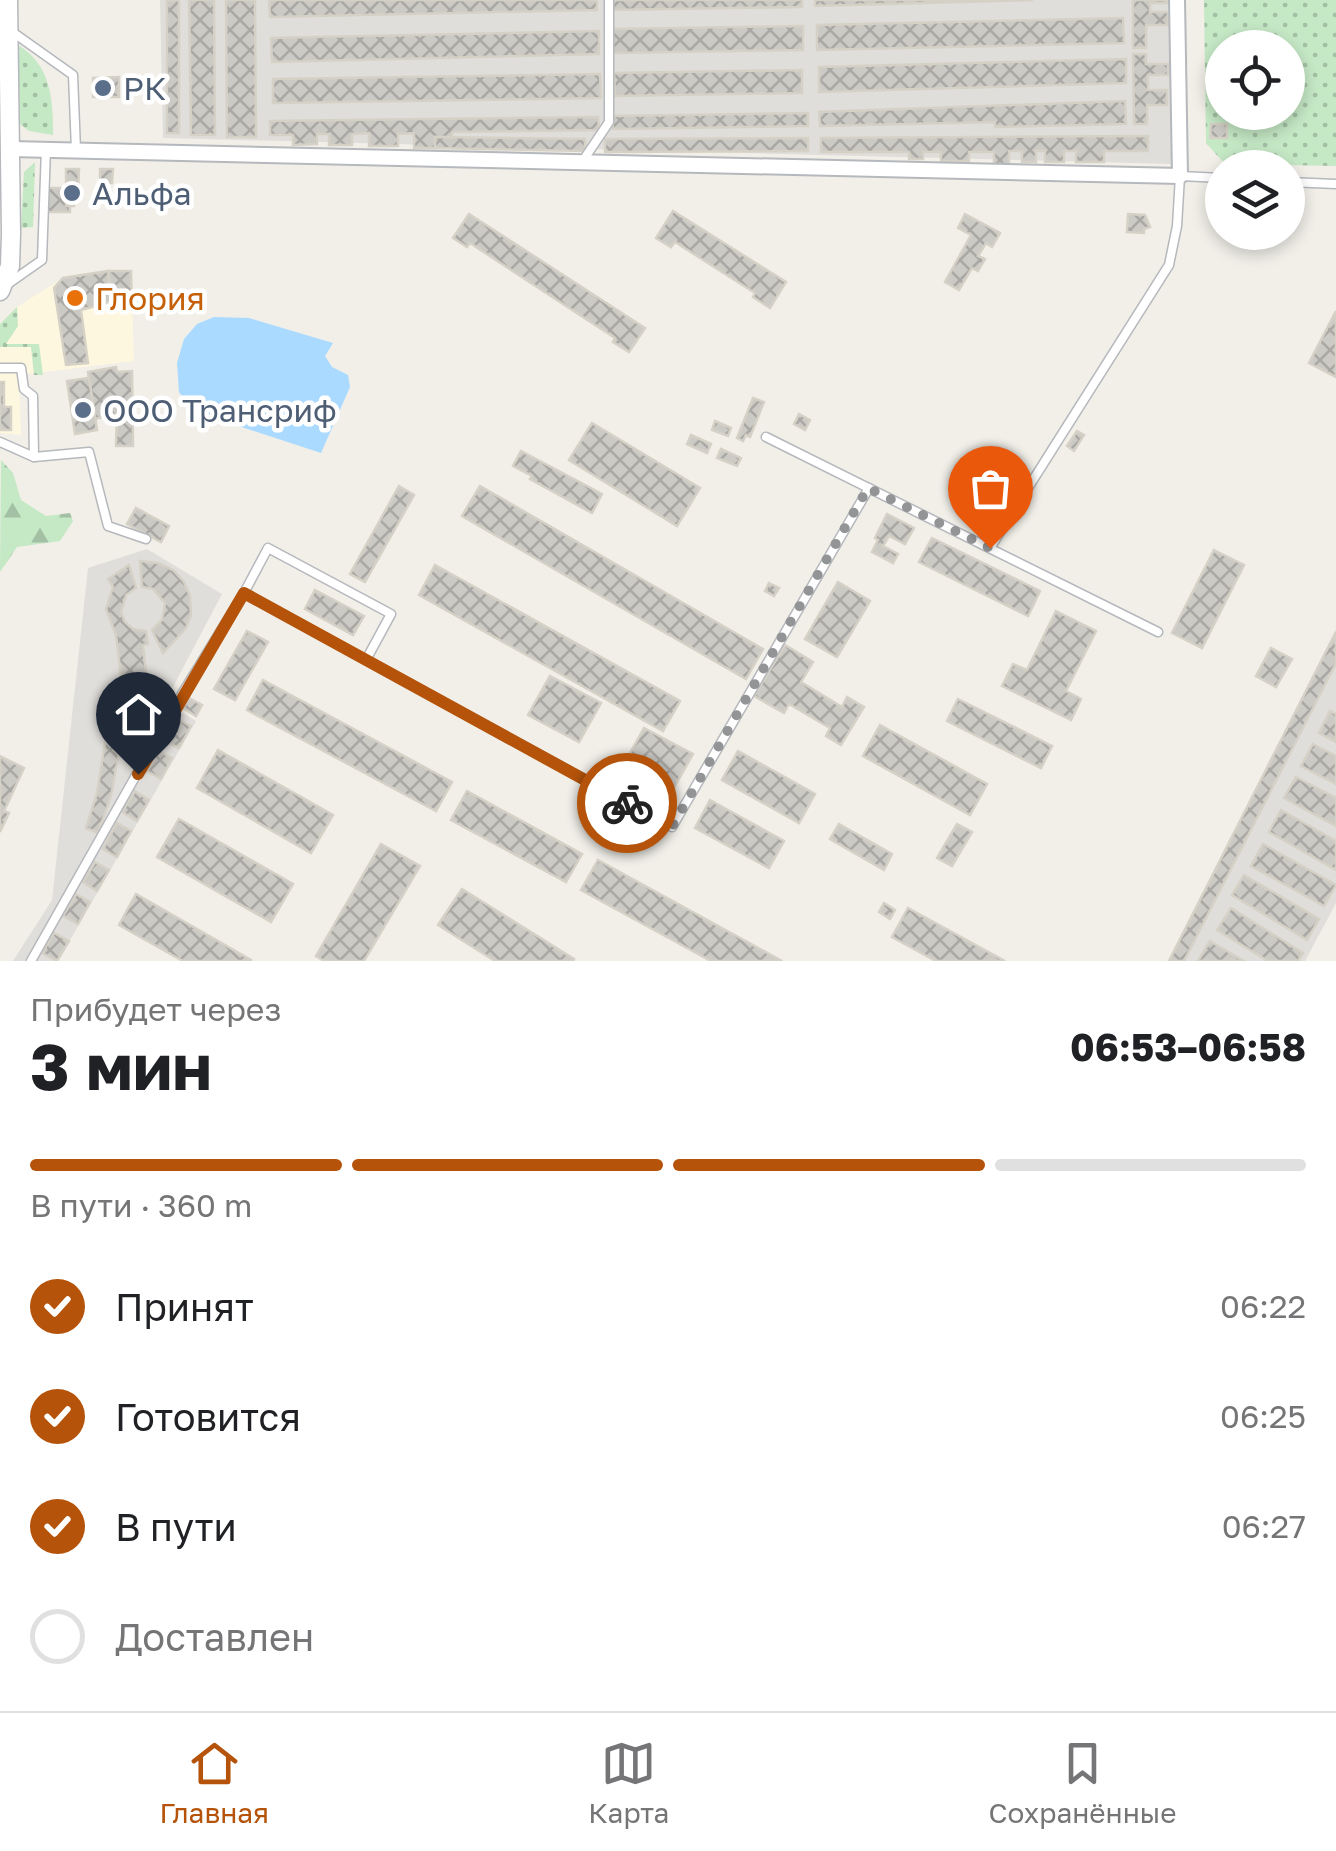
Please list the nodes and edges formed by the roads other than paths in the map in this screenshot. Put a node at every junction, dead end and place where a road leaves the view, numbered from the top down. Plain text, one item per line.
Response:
1 (8, 0) edge
2 (609, 0) edge
3 (1177, 0) edge
4 (9, 28) junction
5 (5, 148) edge
6 (46, 149) junction
7 (76, 150) junction
8 (582, 162) junction
9 (1180, 176) junction
10 (1205, 177) edge
11 (1305, 183) edge
12 (1336, 184) edge
13 (5, 251) edge
14 (1, 290) edge
15 (0, 368) edge
16 (766, 437) dead end
17 (0, 442) edge
18 (34, 457) junction
19 (868, 488) junction
20 (146, 539) dead end
21 (990, 548) junction
22 (244, 593) junction
23 (1158, 632) dead end
24 (366, 660) junction
25 (31, 961) edge

1 - 4 street
2 - 8 lane
3 - 9 street
4 - 5 street
4 - 7 lane
5 - 6 street
5 - 13 street
6 - 7 street
6 - 14 lane
7 - 8 street
8 - 9 street
9 - 10 lane
9 - 21 lane
11 - 12 lane
13 - 14 street
15 - 18 lane
16 - 19 lane
17 - 18 lane
18 - 20 lane
19 - 21 lane
19 - 24 lane
21 - 23 lane
22 - 24 lane
22 - 24 lane
22 - 25 lane

